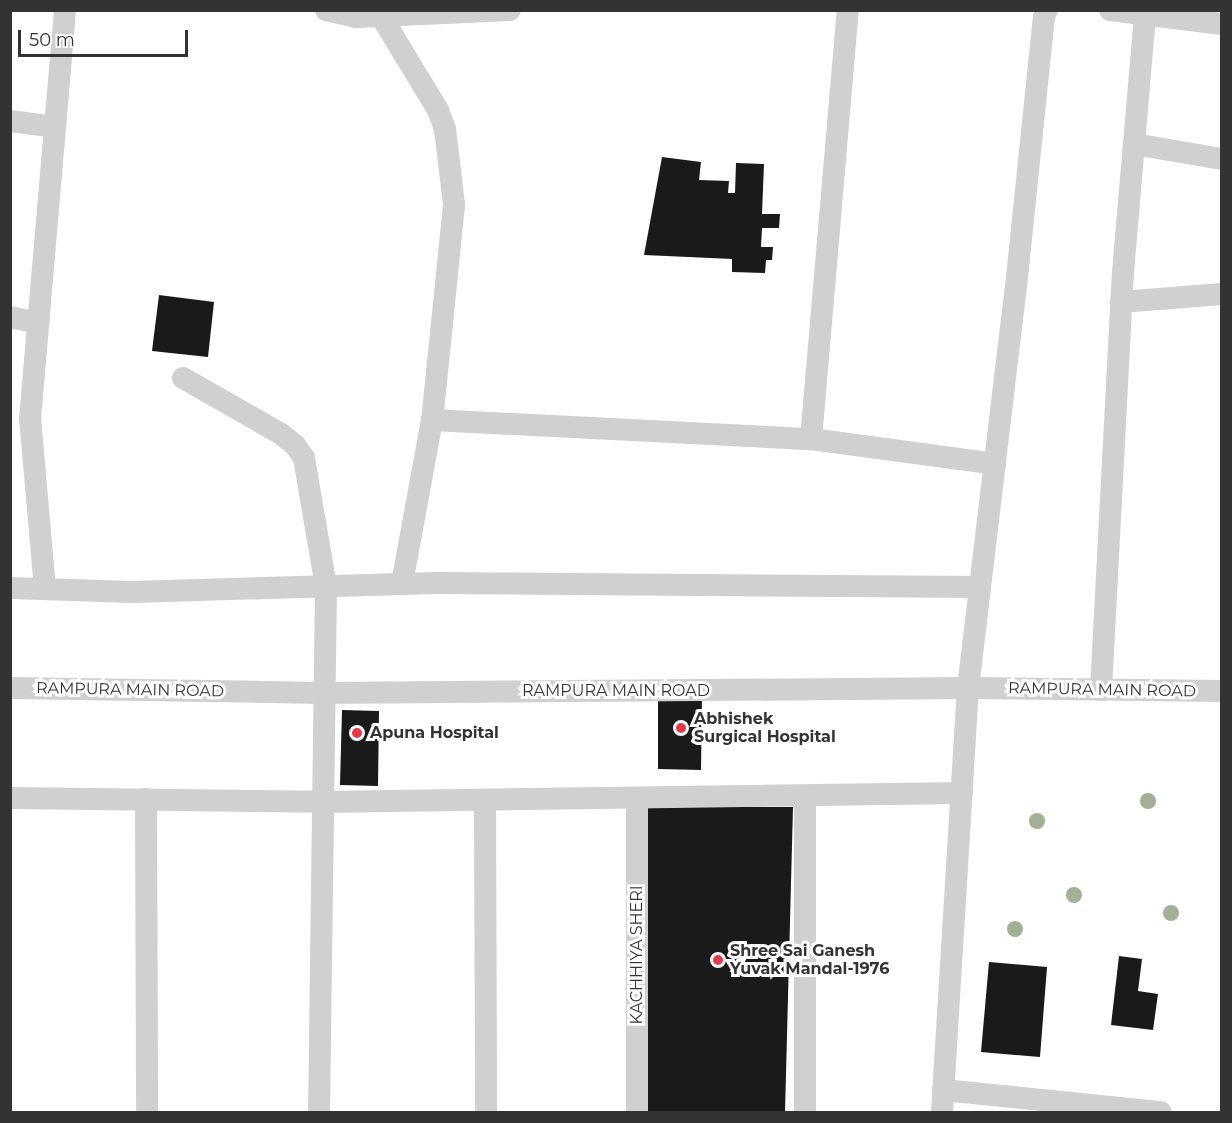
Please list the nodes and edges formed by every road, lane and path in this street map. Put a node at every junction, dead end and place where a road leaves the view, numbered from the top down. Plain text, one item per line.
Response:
1 (65, 10) edge
2 (326, 10) edge
3 (510, 10) edge
4 (849, 10) edge
5 (1047, 10) edge
6 (1110, 10) edge
7 (1145, 15) junction
8 (381, 16) junction
9 (1221, 24) edge
10 (10, 121) edge
11 (55, 127) junction
12 (1134, 144) junction
13 (1221, 159) edge
14 (1221, 294) edge
15 (1122, 302) junction
16 (10, 317) edge
17 (38, 323) junction
18 (183, 378) dead end
19 (432, 420) junction
20 (811, 439) junction
21 (995, 464) junction
22 (402, 583) junction
23 (326, 586) junction
24 (980, 587) junction
25 (10, 588) edge
26 (45, 589) junction
27 (10, 688) edge
28 (968, 688) junction
29 (1101, 690) junction
30 (1221, 691) edge
31 (323, 693) junction
32 (962, 793) junction
33 (805, 796) junction
34 (10, 798) edge
35 (638, 798) junction
36 (146, 799) junction
37 (485, 800) junction
38 (322, 801) junction
39 (943, 1101) edge
40 (147, 1113) edge
41 (319, 1113) edge
42 (486, 1113) edge
43 (637, 1113) edge
44 (805, 1113) edge
45 (1161, 1113) edge

1 - 11 street
2 - 8 street
3 - 8 street
4 - 20 street
5 - 21 street
6 - 7 street
7 - 9 street
7 - 12 street
8 - 19 street
10 - 11 street
11 - 17 street
12 - 13 street
12 - 15 street
14 - 15 street
15 - 29 street
16 - 17 street
17 - 26 street
18 - 23 street
19 - 20 street
19 - 22 street
20 - 21 street
21 - 24 street
22 - 23 street
22 - 24 street
23 - 26 street
23 - 31 street
24 - 28 street
25 - 26 street
27 - 31 street, RAMPURA MAIN ROAD
28 - 29 street, RAMPURA MAIN ROAD
28 - 31 street, RAMPURA MAIN ROAD
28 - 32 street
29 - 30 street, RAMPURA MAIN ROAD
31 - 38 street
32 - 33 street
32 - 39 street
33 - 35 street
33 - 44 street
34 - 36 street
35 - 37 street
35 - 43 street, KACHHIYA SHERI
36 - 38 street
36 - 40 street
37 - 38 street
37 - 42 street
38 - 41 street
39 - 45 street

